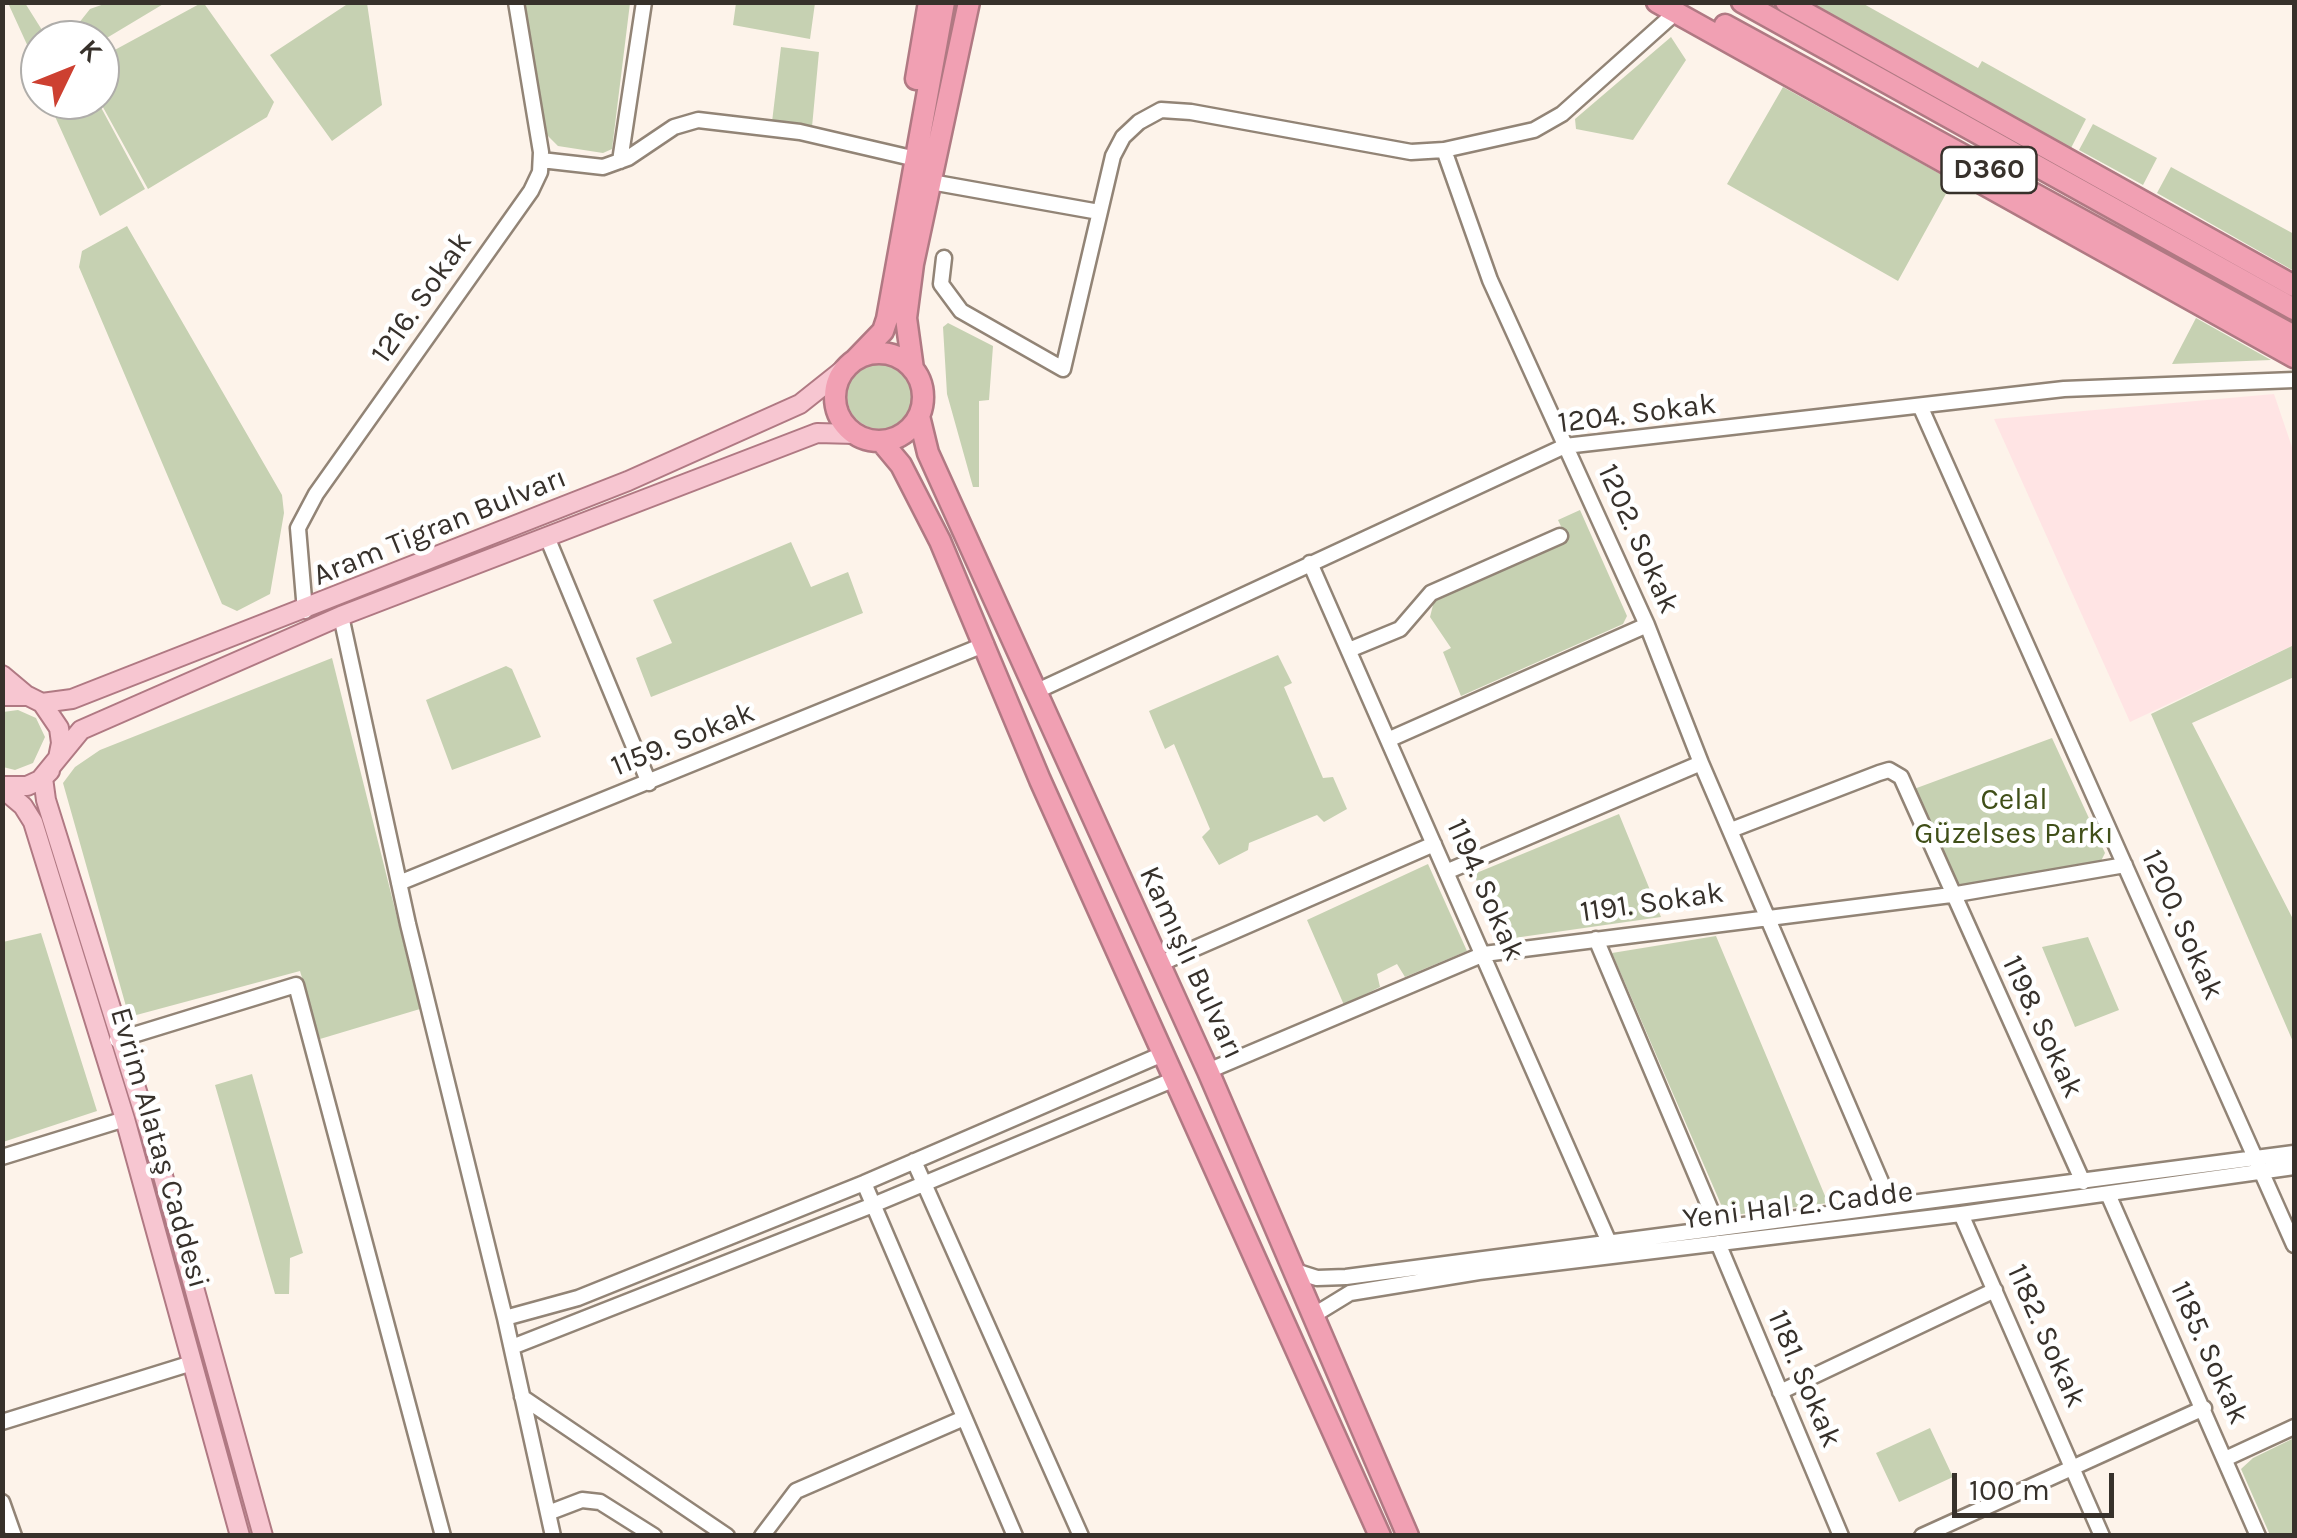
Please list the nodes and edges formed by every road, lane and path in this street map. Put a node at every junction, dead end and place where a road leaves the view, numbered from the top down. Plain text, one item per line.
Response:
1 (516, 2) edge
2 (644, 2) edge
3 (929, 2) edge
4 (944, 2) edge
5 (969, 2) edge
6 (1742, 2) edge
7 (1786, 2) edge
8 (1672, 6) edge
9 (1958, 120) junction
10 (917, 150) junction
11 (1444, 150) junction
12 (540, 160) junction
13 (620, 161) junction
14 (1980, 165) junction
15 (931, 182) junction
16 (2114, 184) junction
17 (1099, 212) junction
18 (2067, 232) junction
19 (944, 258) dead end
20 (2294, 286) edge
21 (2294, 310) edge
22 (2294, 336) edge
23 (2294, 357) edge
24 (850, 364) junction
25 (913, 369) junction
26 (2294, 380) edge
27 (1922, 408) junction
28 (920, 416) junction
29 (855, 434) junction
30 (881, 441) junction
31 (1565, 446) junction
32 (1560, 536) dead end
33 (547, 537) junction
34 (1310, 563) junction
35 (304, 611) junction
36 (342, 616) junction
37 (1647, 625) junction
38 (986, 644) junction
39 (1349, 650) junction
40 (2, 676) edge
41 (1037, 691) junction
42 (2, 696) edge
43 (34, 699) junction
44 (1390, 739) junction
45 (1701, 763) junction
46 (54, 765) junction
47 (649, 783) junction
48 (2, 787) edge
49 (1731, 830) junction
50 (1434, 844) junction
51 (2125, 865) junction
52 (1446, 872) junction
53 (399, 883) junction
54 (1951, 895) junction
55 (1768, 915) junction
56 (1596, 938) junction
57 (1484, 954) junction
58 (1159, 964) junction
59 (118, 1040) junction
60 (1166, 1053) junction
61 (1208, 1071) junction
62 (1176, 1080) junction
63 (124, 1118) junction
64 (2294, 1153) edge
65 (2, 1157) edge
66 (914, 1161) junction
67 (2258, 1164) junction
68 (2294, 1167) edge
69 (864, 1182) junction
70 (2083, 1182) junction
71 (924, 1184) junction
72 (2108, 1194) junction
73 (1891, 1205) junction
74 (874, 1206) junction
75 (1961, 1214) junction
76 (1718, 1226) junction
77 (1608, 1240) junction
78 (1718, 1243) junction
79 (2294, 1245) edge
80 (1295, 1270) junction
81 (1995, 1290) junction
82 (1314, 1315) junction
83 (506, 1318) junction
84 (512, 1346) junction
85 (192, 1363) junction
86 (1780, 1392) junction
87 (522, 1396) junction
88 (2204, 1408) junction
89 (964, 1418) junction
90 (2, 1422) edge
91 (2294, 1427) edge
92 (2225, 1459) junction
93 (2073, 1466) junction
94 (2, 1502) edge
95 (548, 1513) junction
96 (14, 1536) edge
97 (240, 1536) edge
98 (262, 1536) edge
99 (443, 1536) edge
100 (552, 1536) edge
101 (654, 1536) edge
102 (727, 1536) edge
103 (762, 1536) edge
104 (1015, 1536) edge
105 (1082, 1536) edge
106 (1380, 1536) edge
107 (1408, 1536) edge
108 (1840, 1536) edge
109 (1922, 1536) edge
110 (2102, 1536) edge
111 (2258, 1536) edge

1 - 12 street
2 - 13 street
3 - 10 highway
4 - 10 highway
5 - 15 highway
6 - 9 highway, D360
7 - 16 highway
8 - 11 street
8 - 14 highway, D360
8 - 18 highway
9 - 16 highway
9 - 21 highway, D360
10 - 13 street
10 - 24 highway
11 - 17 street
11 - 31 street, 1202. Sokak
12 - 13 street
12 - 35 street, 1216. Sokak
14 - 18 highway
14 - 22 highway, D360
15 - 17 street
15 - 25 highway
16 - 20 highway
17 - 19 street
18 - 23 highway
24 - 25 highway
24 - 29 highway
24 - 35 main road, Aram Tigran Bulvarı
25 - 28 highway
26 - 27 street, 1204. Sokak
27 - 31 street, 1204. Sokak
27 - 51 street, 1200. Sokak
28 - 30 highway
28 - 41 highway, Kamışlı Bulvarı
29 - 30 highway
29 - 33 main road
30 - 38 highway, Kamışlı Bulvarı
31 - 34 street, 1204. Sokak
31 - 37 street, 1202. Sokak
32 - 39 street
33 - 36 main road
33 - 47 street
34 - 39 street, 1194. Sokak
34 - 41 street, 1204. Sokak
35 - 43 main road, Aram Tigran Bulvarı
36 - 46 main road
36 - 53 street
37 - 44 street
37 - 45 street, 1202. Sokak
38 - 47 street, 1159. Sokak
38 - 60 highway, Kamışlı Bulvarı
39 - 44 street, 1194. Sokak
40 - 43 main road
41 - 58 highway, Kamışlı Bulvarı
42 - 43 main road, Aram Tigran Bulvarı
43 - 46 main road
44 - 50 street, 1194. Sokak
45 - 49 street, 1202. Sokak
45 - 52 street
46 - 48 main road
46 - 59 main road
47 - 53 street, 1159. Sokak
48 - 63 main road, Evrim Alataş Caddesi
49 - 54 street, 1198. Sokak
49 - 55 street, 1202. Sokak
50 - 52 street, 1194. Sokak
50 - 58 street
51 - 54 street, 1191. Sokak
51 - 67 street, 1200. Sokak
52 - 57 street, 1194. Sokak
53 - 83 street
54 - 55 street, 1191. Sokak
54 - 70 street, 1198. Sokak
55 - 56 street, 1191. Sokak
55 - 73 street, 1202. Sokak
56 - 57 street, 1191. Sokak
56 - 76 street
57 - 61 street, 1191. Sokak
57 - 77 street, 1194. Sokak
58 - 61 highway, Kamışlı Bulvarı
59 - 98 main road
59 - 99 street
60 - 62 highway, Kamışlı Bulvarı
60 - 66 street
61 - 80 highway, Kamışlı Bulvarı
62 - 71 street
62 - 106 highway, Kamışlı Bulvarı
63 - 65 street
63 - 85 main road, Evrim Alataş Caddesi
64 - 67 street
66 - 69 street
66 - 71 street
67 - 68 street, Yeni Hal 2. Cadde
67 - 70 street
67 - 72 street, Yeni Hal 2. Cadde
67 - 79 street, 1200. Sokak
69 - 74 street
69 - 83 street
70 - 73 street
71 - 74 street
71 - 105 street
72 - 75 street, Yeni Hal 2. Cadde
72 - 88 street, 1185. Sokak
73 - 76 street
74 - 84 street
74 - 89 street
75 - 78 street, Yeni Hal 2. Cadde
75 - 81 street, 1182. Sokak
76 - 77 street
77 - 80 street
78 - 82 street, Yeni Hal 2. Cadde
78 - 86 street, 1181. Sokak
80 - 82 highway, Kamışlı Bulvarı
81 - 86 street
81 - 93 street, 1182. Sokak
82 - 107 highway, Kamışlı Bulvarı
83 - 84 street
84 - 87 street
85 - 90 street
85 - 97 main road, Evrim Alataş Caddesi
86 - 108 street, 1181. Sokak
87 - 95 street
87 - 102 street
88 - 92 street, 1185. Sokak
88 - 93 street
89 - 103 street
89 - 104 street
91 - 92 street
92 - 111 street, 1185. Sokak
93 - 109 street
93 - 110 street, 1182. Sokak
94 - 96 street
95 - 100 street
95 - 101 street

